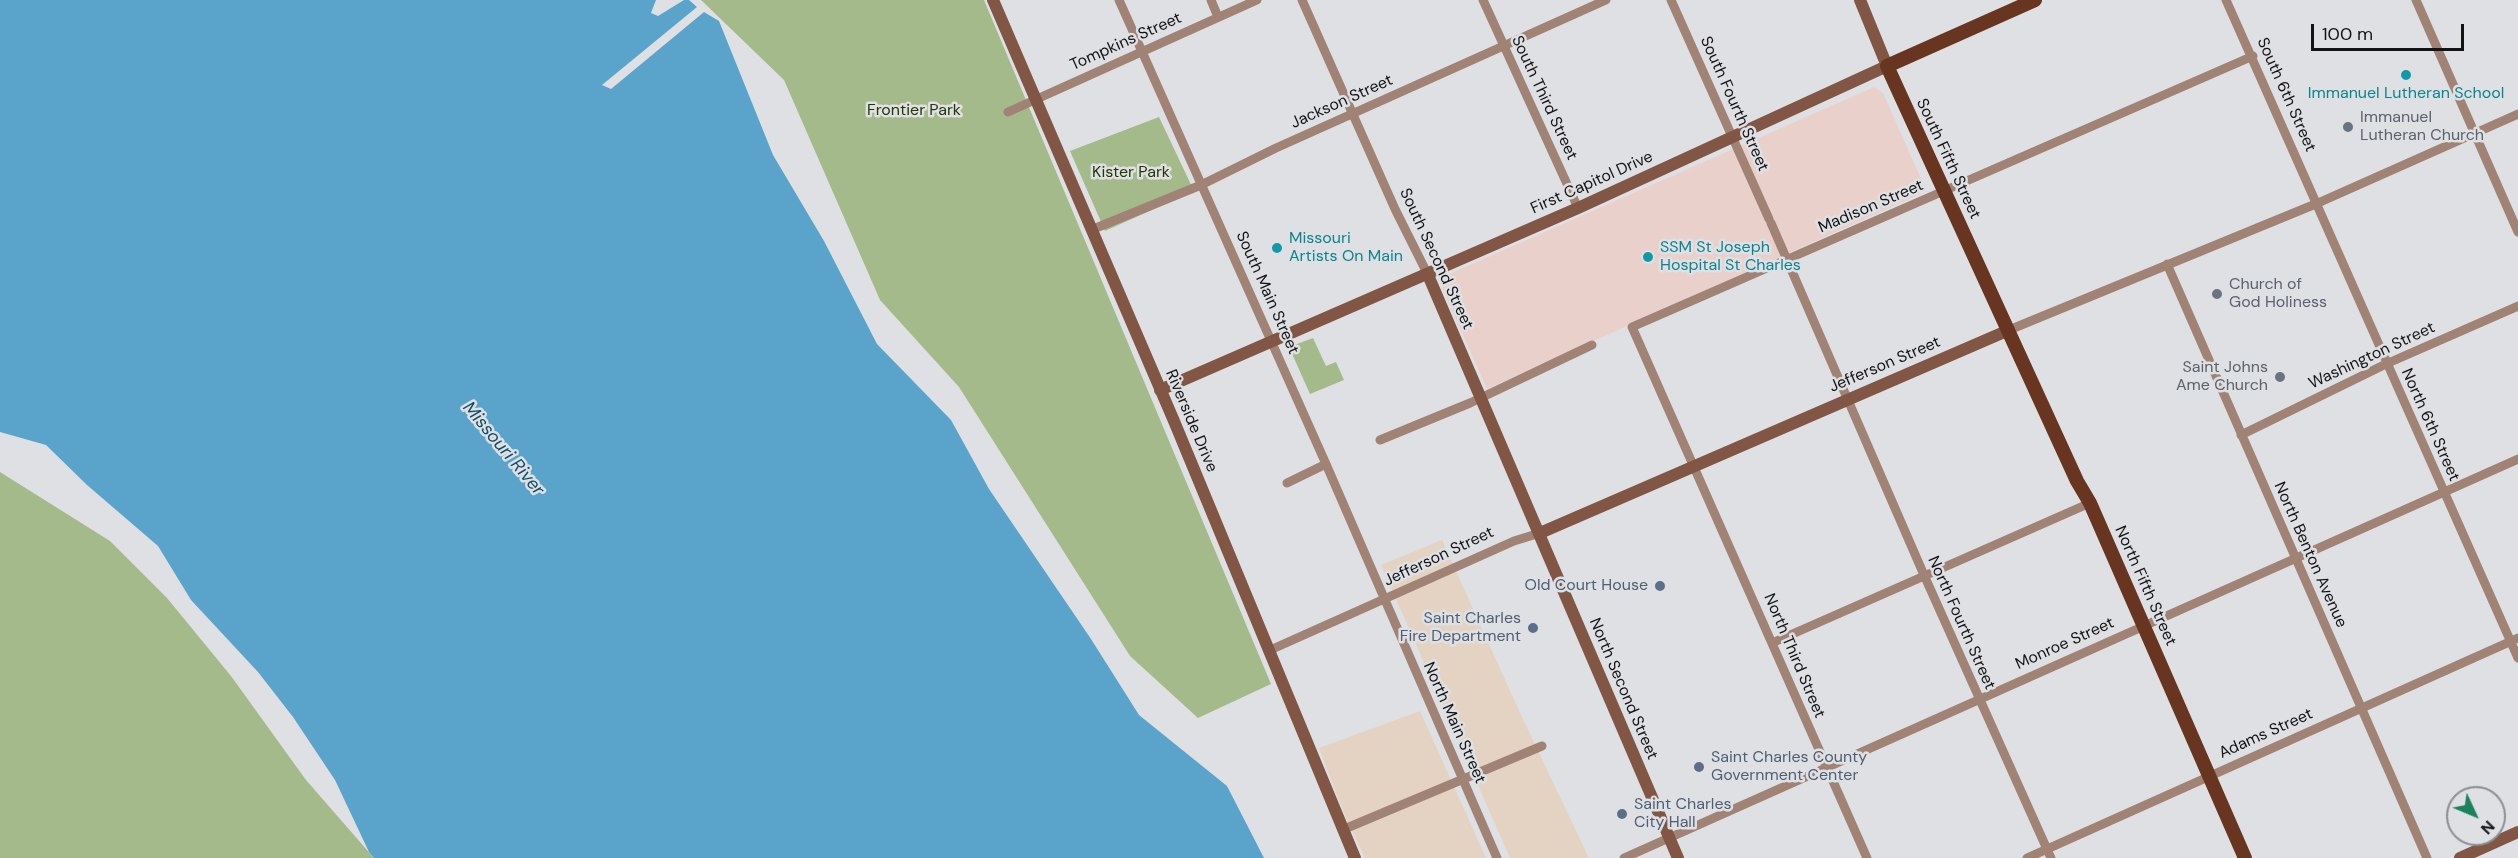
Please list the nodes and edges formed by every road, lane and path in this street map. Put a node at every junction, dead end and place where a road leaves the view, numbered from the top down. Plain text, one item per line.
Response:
1 (993, 0) edge
2 (1119, 0) edge
3 (1211, 0) edge
4 (1257, 0) edge
5 (1302, 0) edge
6 (1483, 0) edge
7 (1605, 0) edge
8 (1671, 0) edge
9 (1860, 0) edge
10 (2036, 0) edge
11 (2226, 0) edge
12 (2416, 0) edge
13 (1218, 17) junction
14 (1504, 46) junction
15 (1142, 51) junction
16 (2253, 56) junction
17 (1887, 66) junction
18 (1036, 99) junction
19 (1008, 112) dead end
20 (1353, 114) junction
21 (2518, 114) edge
22 (2474, 134) junction
23 (1732, 137) junction
24 (1201, 185) junction
25 (1944, 192) junction
26 (2318, 203) junction
27 (1578, 208) junction
28 (1090, 230) junction
29 (2518, 232) edge
30 (1787, 260) junction
31 (2167, 264) junction
32 (1428, 275) junction
33 (2518, 306) edge
34 (2009, 330) junction
35 (1273, 343) junction
36 (1592, 345) dead end
37 (2386, 364) junction
38 (1160, 390) junction
39 (1480, 398) junction
40 (1847, 399) junction
41 (2241, 435) junction
42 (1380, 440) dead end
43 (2518, 459) edge
44 (1326, 464) junction
45 (1694, 465) junction
46 (1287, 483) dead end
47 (2444, 492) junction
48 (2090, 503) junction
49 (1540, 533) junction
50 (2295, 557) junction
51 (1924, 575) junction
52 (1384, 601) junction
53 (2144, 625) junction
54 (2514, 640) edge
55 (1772, 643) junction
56 (1268, 651) junction
57 (2518, 658) edge
58 (1979, 699) junction
59 (2361, 708) junction
60 (1542, 746) dead end
61 (1825, 768) junction
62 (2208, 777) junction
63 (1461, 779) junction
64 (1342, 830) junction
65 (2518, 832) edge
66 (1668, 837) junction
67 (2049, 854) edge
68 (1354, 858) edge
69 (1497, 858) edge
70 (1624, 858) edge
71 (1678, 858) edge
72 (1867, 858) edge
73 (2027, 858) edge
74 (2245, 858) edge
75 (2427, 858) edge
76 (2460, 858) edge

1 - 18 street, Riverside Drive
2 - 15 street, South Main Street
3 - 13 street
4 - 13 street, Tompkins Street
5 - 20 street, South Second Street
6 - 14 street, South Third Street
7 - 14 street, Jackson Street
8 - 23 street, South Fourth Street
9 - 17 street, South Fifth Street
10 - 17 main road, First Capitol Drive
11 - 16 street, South 6th Street
12 - 22 street
13 - 15 street, Tompkins Street
14 - 20 street, Jackson Street
14 - 27 street, South Third Street
15 - 18 street, Tompkins Street
15 - 24 street, South Main Street
16 - 25 street, Madison Street
16 - 26 street, South 6th Street
17 - 23 street, First Capitol Drive
17 - 25 main road, South Fifth Street
18 - 19 street, Tompkins Street
18 - 28 street, Riverside Drive
20 - 24 street, Jackson Street
20 - 32 street, South Second Street
21 - 22 street, Jefferson Street
22 - 26 street, Jefferson Street
22 - 29 street
23 - 27 street, First Capitol Drive
23 - 30 street, South Fourth Street
24 - 28 street, Jackson Street
24 - 35 street, South Main Street
25 - 30 street, Madison Street
25 - 34 main road, South Fifth Street
26 - 31 street, Jefferson Street
26 - 37 street, North 6th Street
27 - 32 street, First Capitol Drive
28 - 38 street, Riverside Drive
30 - 40 street, South Fourth Street
30 - 45 street, Madison Street
31 - 34 street, Jefferson Street
31 - 41 street, North Benton Avenue
32 - 35 street, First Capitol Drive
32 - 39 street, South Second Street
33 - 37 street, Washington Street
34 - 40 street, Jefferson Street
34 - 48 main road, North Fifth Street
35 - 38 street, First Capitol Drive
35 - 44 street, South Main Street
36 - 39 street
37 - 41 street, Washington Street
37 - 47 street, North 6th Street
38 - 56 street, Riverside Drive
39 - 42 street
39 - 49 street, South Second Street
40 - 45 street, Jefferson Street
40 - 51 street, North Fourth Street
41 - 50 street, North Benton Avenue
43 - 47 street, Monroe Street
44 - 46 street
44 - 52 street, South Main Street
45 - 49 street, Jefferson Street
45 - 55 street, North Third Street
47 - 50 street, Monroe Street
47 - 54 street, North 6th Street
48 - 51 street
48 - 53 main road, North Fifth Street
49 - 52 street, Jefferson Street
49 - 66 street, North Second Street
50 - 53 street, Monroe Street
50 - 59 street, North Benton Avenue
51 - 55 street
51 - 58 street, North Fourth Street
52 - 56 street, Jefferson Street
52 - 63 street, North Main Street
53 - 58 street, Monroe Street
53 - 62 main road, North Fifth Street
54 - 57 street, North 6th Street
54 - 59 street, Adams Street
55 - 61 street, North Third Street
56 - 64 street, Riverside Drive
58 - 61 street, Monroe Street
58 - 67 street, North Fourth Street
59 - 62 street, Adams Street
59 - 75 street, North Benton Avenue
60 - 63 street
61 - 66 street, Monroe Street
61 - 72 street, North Third Street
62 - 67 street, Adams Street
62 - 74 main road, North Fifth Street
63 - 64 street
63 - 69 street, North Main Street
64 - 68 street, Riverside Drive
65 - 76 street
66 - 70 street, Monroe Street
66 - 71 street, North Second Street
67 - 73 street, Adams Street

